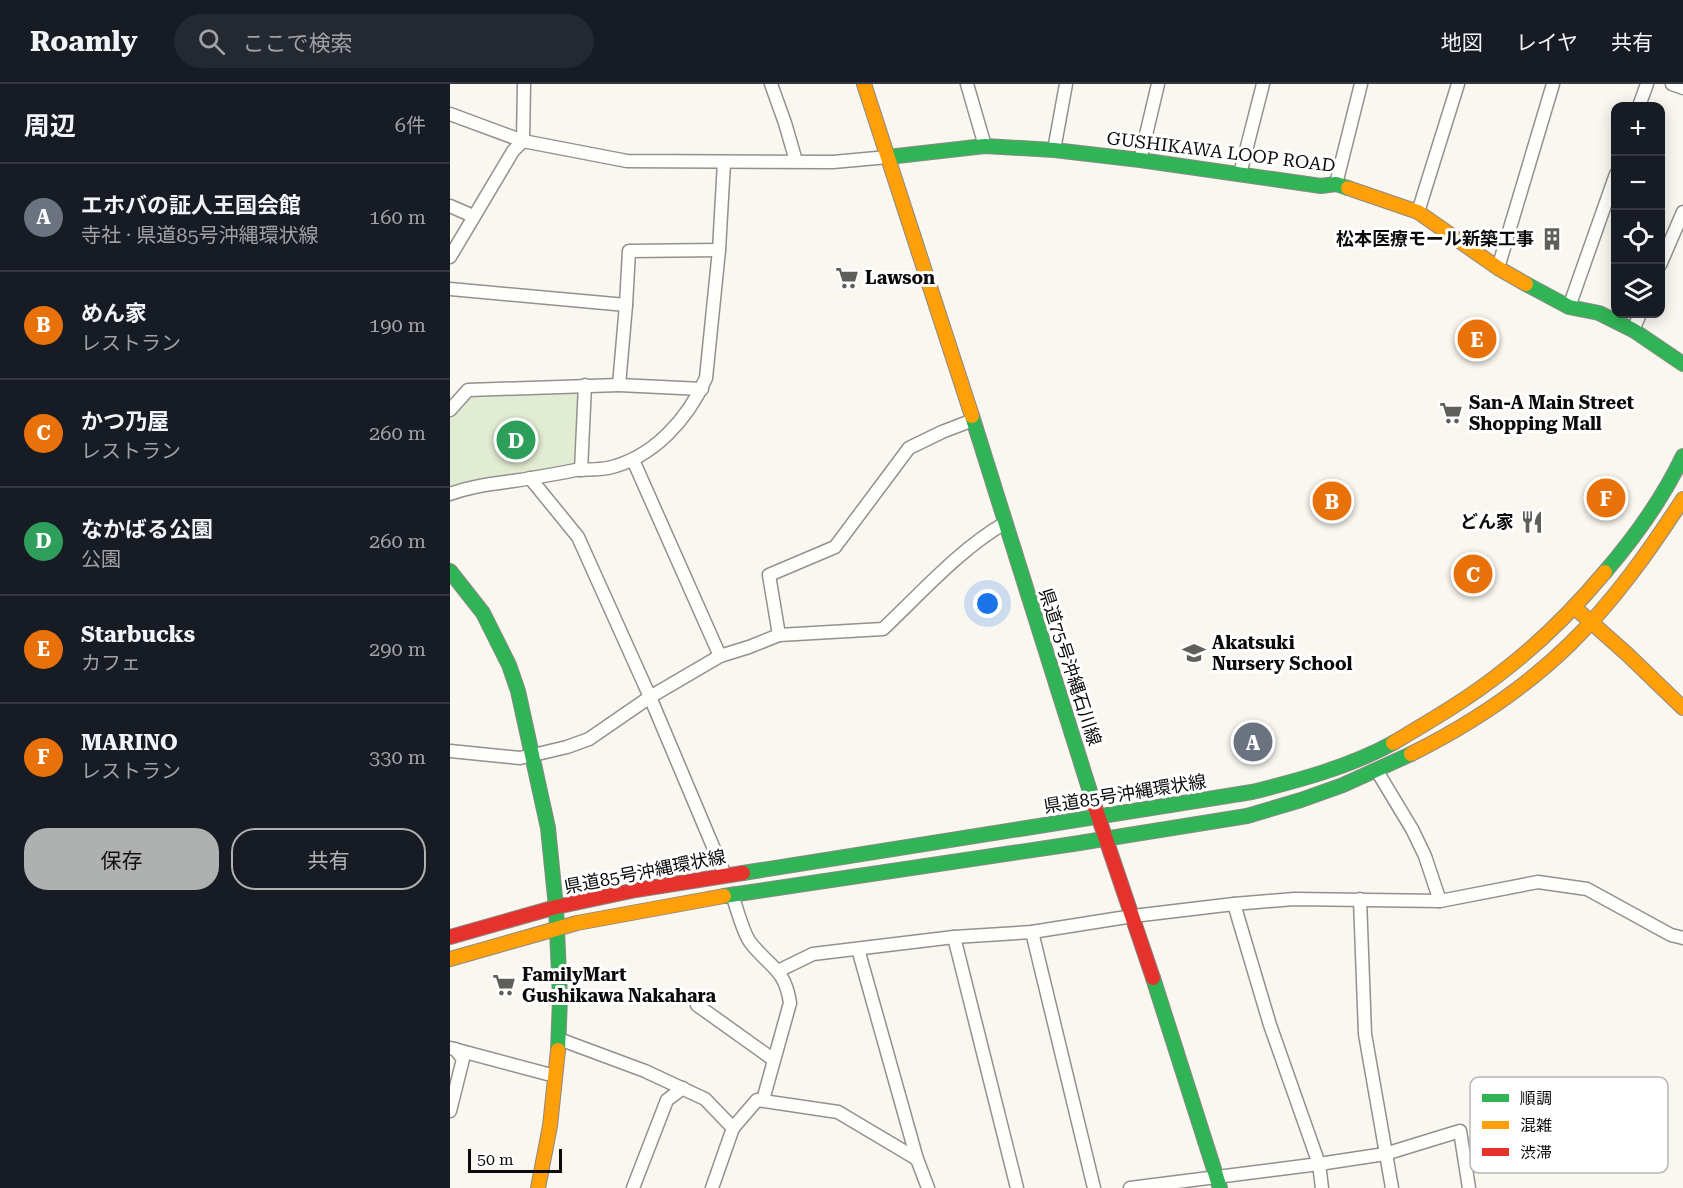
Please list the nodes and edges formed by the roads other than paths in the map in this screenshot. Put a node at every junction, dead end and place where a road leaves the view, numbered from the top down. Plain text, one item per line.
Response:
1 (524, 84) edge
2 (771, 84) edge
3 (864, 84) edge
4 (966, 84) edge
5 (1066, 84) edge
6 (1158, 84) edge
7 (1263, 84) edge
8 (1361, 84) edge
9 (1458, 84) edge
10 (1553, 84) edge
11 (1647, 84) edge
12 (1672, 84) edge
13 (1683, 88) edge
14 (1640, 102) edge
15 (450, 114) edge
16 (523, 141) junction
17 (985, 146) junction
18 (1054, 150) junction
19 (888, 157) junction
20 (1140, 160) junction
21 (796, 161) junction
22 (724, 162) junction
23 (1240, 174) junction
24 (1336, 184) junction
25 (1611, 188) edge
26 (450, 206) edge
27 (1418, 212) junction
28 (1683, 212) edge
29 (473, 216) junction
30 (719, 250) junction
31 (450, 257) edge
32 (1660, 264) edge
33 (1498, 268) junction
34 (450, 289) edge
35 (626, 305) junction
36 (1569, 307) junction
37 (1638, 318) edge
38 (1633, 330) junction
39 (1683, 364) edge
40 (585, 386) junction
41 (619, 386) junction
42 (702, 389) junction
43 (450, 410) edge
44 (973, 420) junction
45 (1683, 456) edge
46 (633, 460) junction
47 (581, 470) junction
48 (530, 478) junction
49 (450, 494) edge
50 (1683, 499) edge
51 (1005, 523) junction
52 (450, 572) edge
53 (1574, 607) junction
54 (1590, 622) junction
55 (779, 635) junction
56 (720, 656) junction
57 (650, 697) junction
58 (1683, 708) edge
59 (450, 751) edge
60 (533, 756) junction
61 (1377, 771) junction
62 (1098, 816) junction
63 (1105, 840) junction
64 (725, 875) junction
65 (732, 894) junction
66 (1360, 899) junction
67 (1440, 901) junction
68 (1234, 904) junction
69 (556, 907) junction
70 (1133, 916) junction
71 (558, 929) junction
72 (1032, 932) junction
73 (450, 937) edge
74 (954, 937) junction
75 (1683, 938) edge
76 (858, 949) junction
77 (450, 959) edge
78 (778, 971) junction
79 (697, 1005) dead end
80 (559, 1039) junction
81 (452, 1048) edge
82 (774, 1060) junction
83 (555, 1076) junction
84 (683, 1088) junction
85 (763, 1100) junction
86 (450, 1111) edge
87 (733, 1128) junction
88 (1385, 1154) junction
89 (917, 1159) junction
90 (1318, 1164) junction
91 (1218, 1182) edge
92 (538, 1188) edge
93 (633, 1188) edge
94 (712, 1188) edge
95 (928, 1188) edge
96 (1017, 1188) edge
97 (1094, 1188) edge
98 (1130, 1188) edge
99 (1322, 1188) edge
100 (1392, 1188) edge
101 (1469, 1188) edge

1 - 16 street
2 - 21 street
3 - 19 main road, 県道75号沖縄石川線
4 - 17 street
5 - 18 street
6 - 20 street
7 - 23 street
8 - 24 street
9 - 27 street
10 - 33 street
11 - 14 street
12 - 13 street
15 - 16 street
16 - 22 street
16 - 29 street
17 - 18 main road, GUSHIKAWA LOOP ROAD
17 - 19 main road, GUSHIKAWA LOOP ROAD
18 - 20 main road, GUSHIKAWA LOOP ROAD
19 - 21 street
19 - 44 main road, 県道75号沖縄石川線
20 - 23 main road, GUSHIKAWA LOOP ROAD
21 - 22 street
22 - 30 street
23 - 24 main road, GUSHIKAWA LOOP ROAD
24 - 27 main road, GUSHIKAWA LOOP ROAD
25 - 36 street
26 - 29 street
27 - 33 main road, GUSHIKAWA LOOP ROAD
28 - 32 street
29 - 31 street
30 - 35 street
30 - 42 street
33 - 36 main road, GUSHIKAWA LOOP ROAD
34 - 35 street
35 - 41 street
36 - 38 main road, GUSHIKAWA LOOP ROAD
37 - 38 street
38 - 39 main road, GUSHIKAWA LOOP ROAD
40 - 41 street
40 - 43 street
40 - 47 street
41 - 42 street
42 - 46 street
44 - 51 main road, 県道75号沖縄石川線
44 - 55 street
45 - 53 main road, 県道85号沖縄環状線
46 - 47 street
46 - 56 street
47 - 48 street
48 - 49 street
48 - 57 street
50 - 54 main road, 県道85号沖縄環状線
51 - 55 street
51 - 62 main road, 県道75号沖縄石川線
52 - 60 main road
53 - 54 main road
53 - 62 main road, 県道85号沖縄環状線
54 - 58 main road
54 - 61 main road, 県道85号沖縄環状線
55 - 56 street
56 - 57 street
57 - 60 street
57 - 64 street
59 - 60 street
60 - 69 main road
61 - 63 main road, 県道85号沖縄環状線
61 - 67 street
62 - 63 main road, 県道75号沖縄石川線
62 - 64 main road, 県道85号沖縄環状線
63 - 65 main road, 県道85号沖縄環状線
63 - 70 main road, 県道75号沖縄石川線
64 - 69 main road, 県道85号沖縄環状線
65 - 71 main road, 県道85号沖縄環状線
65 - 78 street
66 - 67 street
66 - 68 street
66 - 88 street
67 - 75 street
68 - 70 street
68 - 90 street
69 - 71 main road
69 - 73 main road, 県道85号沖縄環状線
70 - 72 street
70 - 91 main road, 県道75号沖縄石川線
71 - 77 main road, 県道85号沖縄環状線
71 - 80 main road
72 - 74 street
72 - 97 street
74 - 76 street
74 - 96 street
76 - 78 street
76 - 89 street
78 - 82 street
79 - 82 street
80 - 83 main road
80 - 84 street
81 - 83 street
81 - 86 street
82 - 85 street
83 - 92 main road
84 - 87 street
84 - 93 street
85 - 87 street
85 - 89 street
87 - 94 street
88 - 90 street
88 - 100 street
88 - 101 street
89 - 95 street
90 - 91 street
90 - 99 street
91 - 98 street

